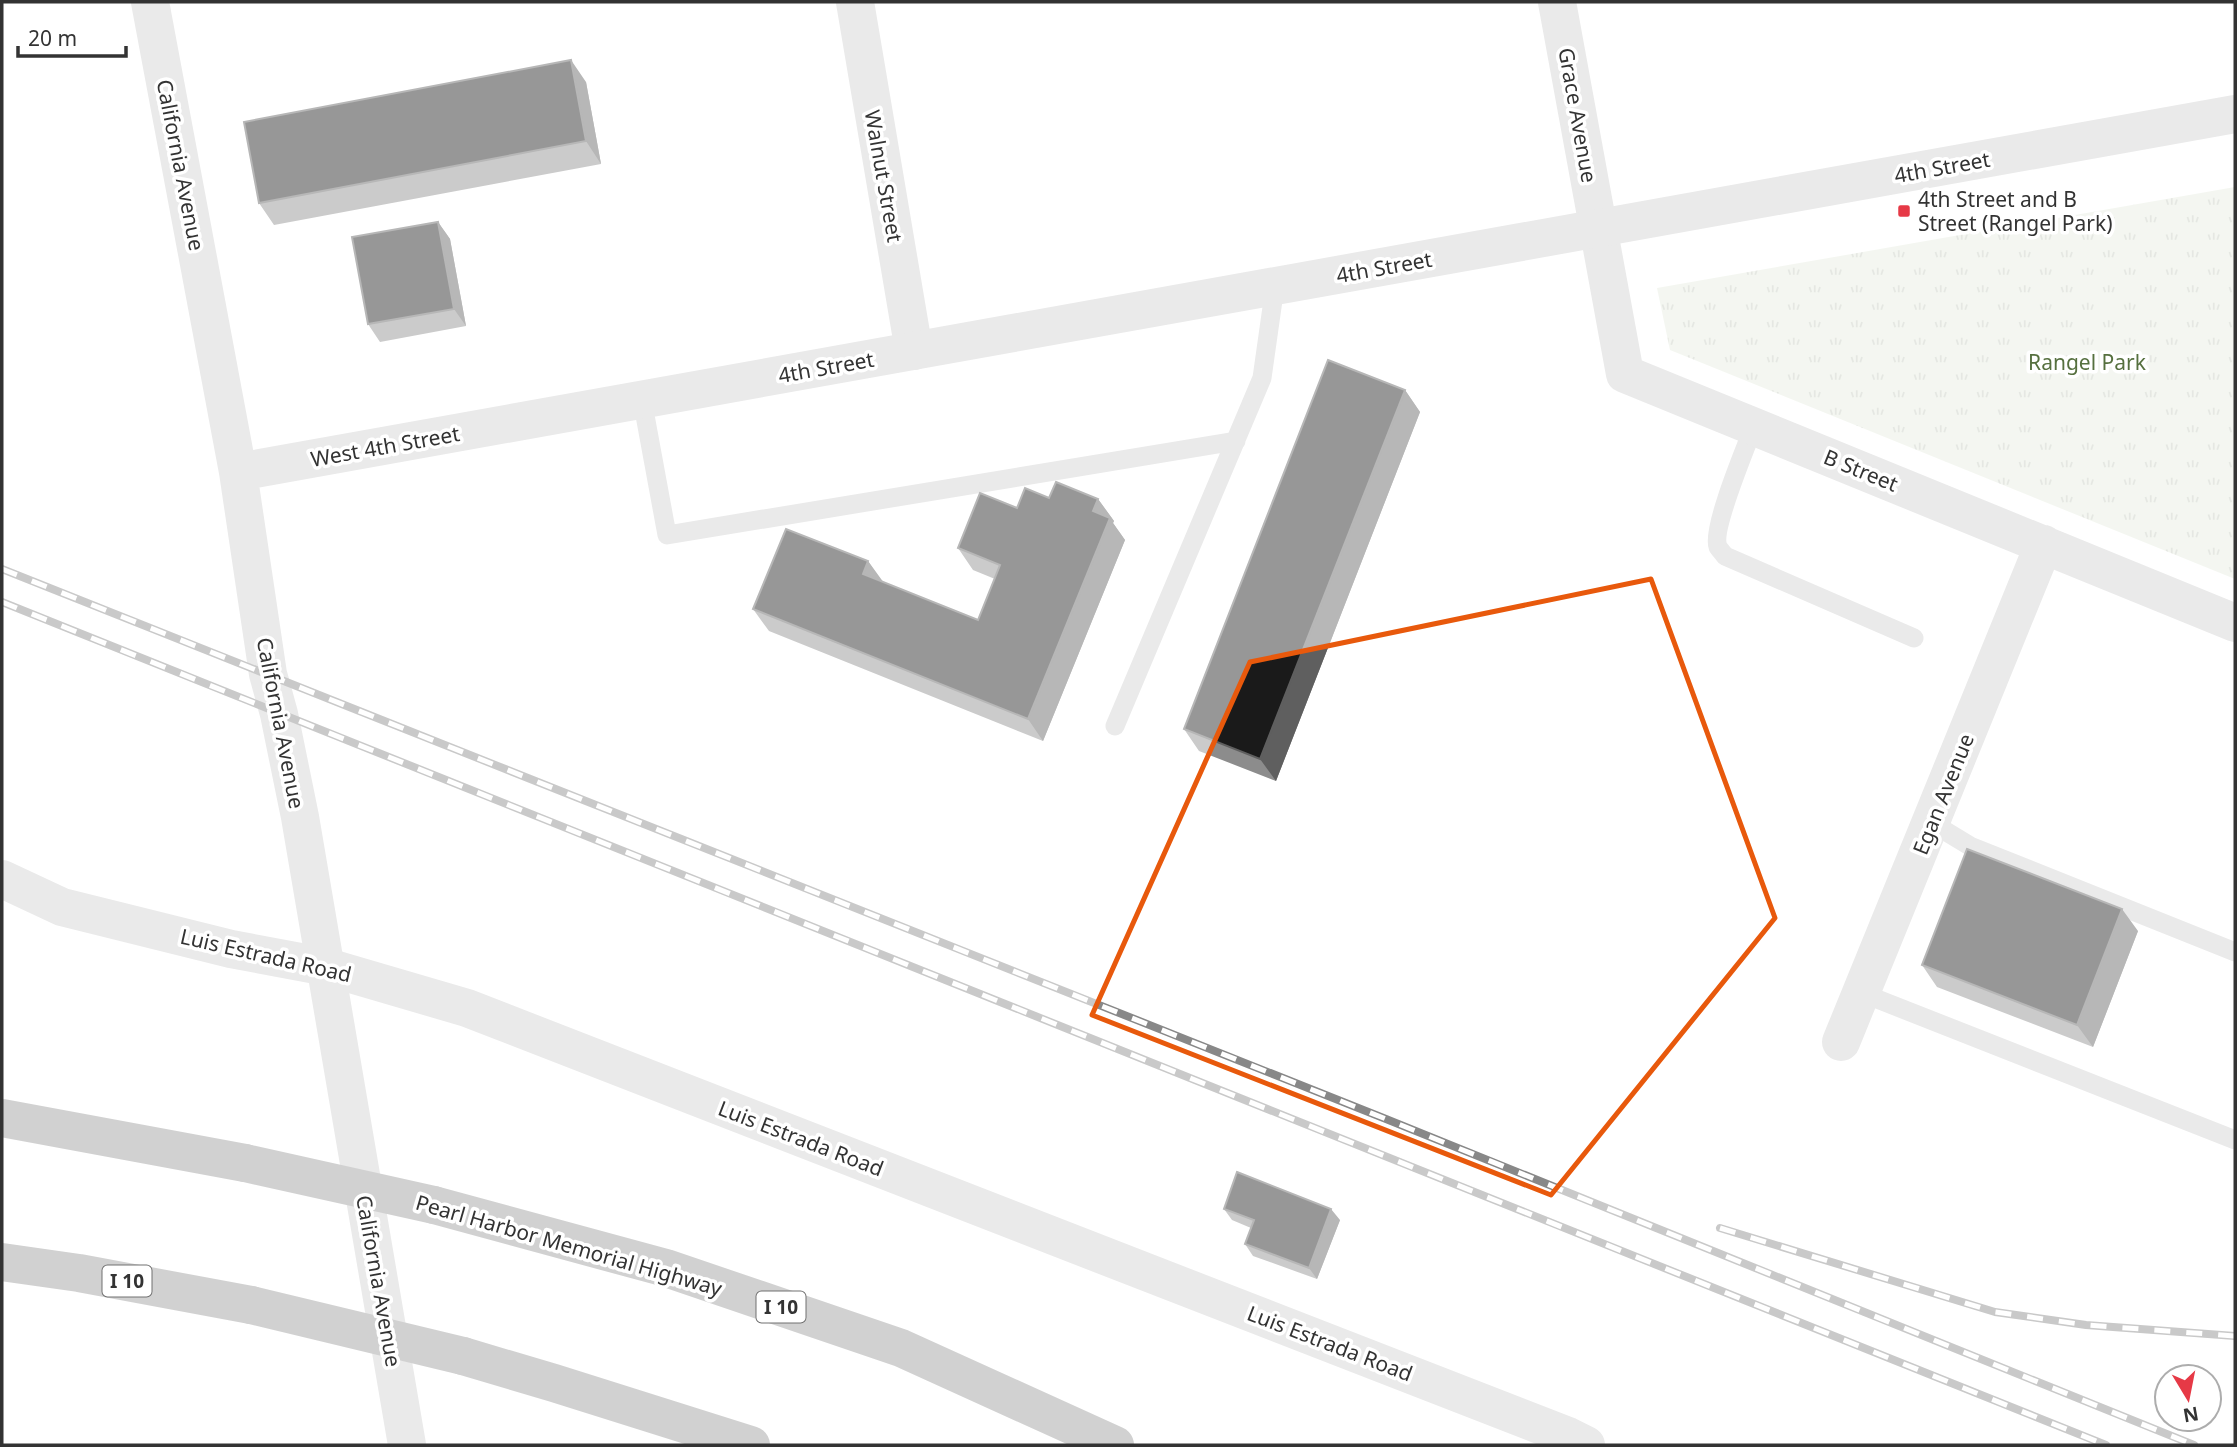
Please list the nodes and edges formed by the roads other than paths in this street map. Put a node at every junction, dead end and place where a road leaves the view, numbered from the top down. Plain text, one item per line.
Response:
1 (150, 2) edge
2 (855, 2) edge
3 (1558, 2) edge
4 (2235, 114) edge
5 (1598, 228) junction
6 (1275, 286) junction
7 (914, 351) junction
8 (642, 399) junction
9 (533, 419) joint
10 (1754, 426) junction
11 (1236, 440) junction
12 (238, 472) junction
13 (2044, 544) junction
14 (2235, 622) edge
15 (1914, 638) dead end
16 (1115, 726) dead end
17 (1932, 823) junction
18 (2, 879) edge
19 (2235, 952) edge
20 (327, 967) junction
21 (1861, 993) junction
22 (1841, 1042) dead end
23 (2, 1118) edge
24 (2235, 1140) edge
25 (2, 1262) edge
26 (2, 1283) edge
27 (184, 1291) junction
28 (407, 1445) edge
29 (751, 1445) edge
30 (1115, 1445) edge
31 (1586, 1445) edge

1 - 12 street, California Avenue
2 - 7 street, Walnut Street
3 - 5 street, Grace Avenue
4 - 5 street, 4th Street
5 - 6 street, 4th Street
5 - 10 street, B Street
6 - 7 street, 4th Street
6 - 11 lane
7 - 8 street, 4th Street
8 - 9 street, 4th Street
8 - 11 lane
9 - 12 street, West 4th Street
10 - 13 street, B Street
10 - 15 lane
11 - 16 lane
12 - 20 street, California Avenue
13 - 14 street, B Street
13 - 17 street, Egan Avenue
17 - 19 lane
17 - 21 street, Egan Avenue
18 - 20 street, Luis Estrada Road
20 - 28 street, California Avenue
20 - 31 street, Luis Estrada Road
21 - 22 street, Egan Avenue
21 - 24 lane
23 - 30 highway, Pearl Harbor Memorial Highway / I 10, bridge
25 - 27 highway, I 10
26 - 27 highway
27 - 29 highway, I 10, bridge

